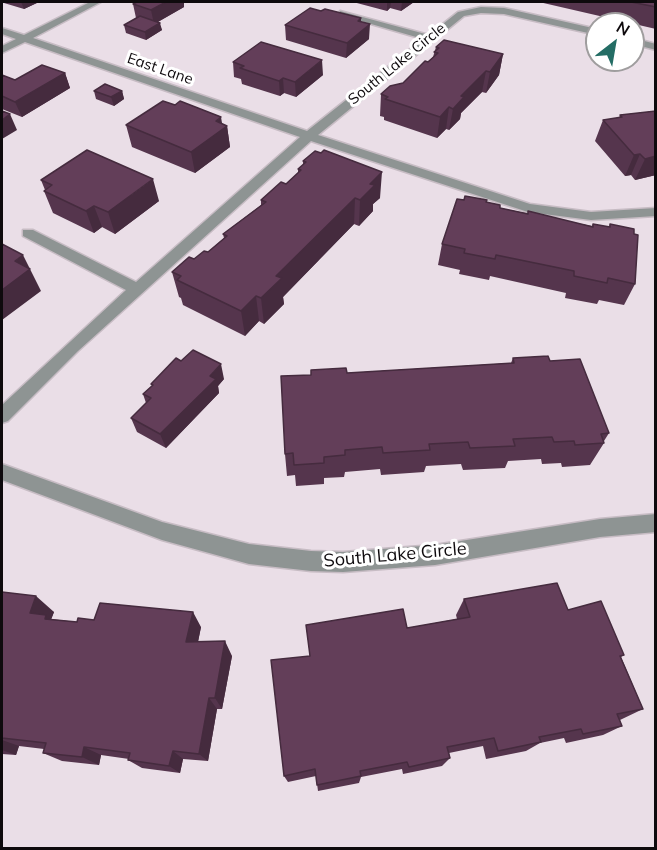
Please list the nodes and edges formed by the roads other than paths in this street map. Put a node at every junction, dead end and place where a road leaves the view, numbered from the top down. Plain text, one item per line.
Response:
1 (96, 2) edge
2 (343, 13) edge
3 (585, 29) edge
4 (2, 31) edge
5 (429, 38) junction
6 (24, 39) junction
7 (2, 50) edge
8 (309, 136) junction
9 (656, 212) edge
10 (28, 233) dead end
11 (137, 289) junction
12 (2, 416) edge
13 (2, 472) edge
14 (656, 523) edge

1 - 6 street
2 - 5 street
3 - 5 street, South Lake Circle
4 - 6 street, East Lane
5 - 8 street, South Lake Circle
6 - 7 street
6 - 8 street, East Lane
8 - 9 street
8 - 11 street, South Lake Circle
10 - 11 street
11 - 12 street, South Lake Circle
13 - 14 street, South Lake Circle

